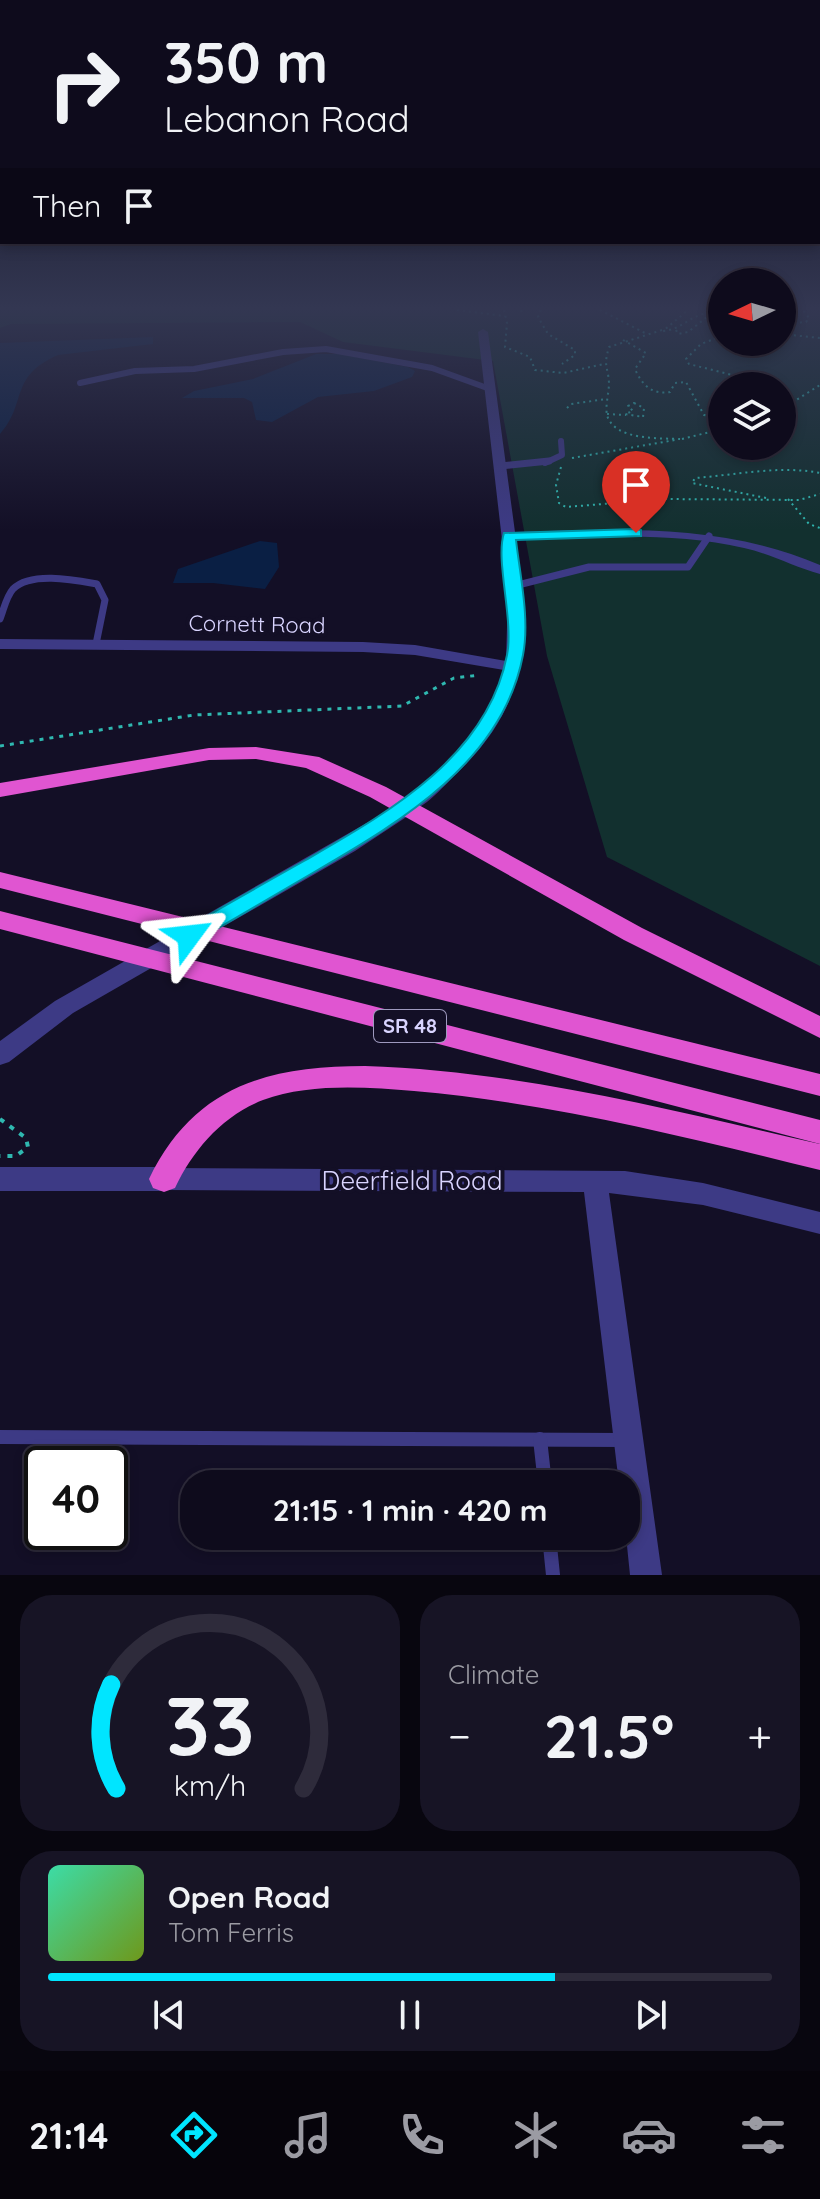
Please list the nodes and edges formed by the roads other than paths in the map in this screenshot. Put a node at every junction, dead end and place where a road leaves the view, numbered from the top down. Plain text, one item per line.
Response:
1 (475, 384) edge
2 (489, 384) edge
3 (490, 389) junction
4 (561, 441) dead end
5 (501, 466) junction
6 (509, 536) junction
7 (709, 536) junction
8 (820, 570) edge
9 (514, 586) junction
10 (0, 619) edge
11 (0, 644) edge
12 (96, 644) junction
13 (511, 672) junction
14 (0, 790) edge
15 (407, 807) junction
16 (0, 880) edge
17 (0, 920) edge
18 (820, 1028) edge
19 (0, 1055) edge
20 (820, 1085) edge
21 (820, 1132) edge
22 (820, 1157) edge
23 (0, 1179) edge
24 (164, 1179) junction
25 (595, 1181) junction
26 (820, 1223) edge
27 (0, 1437) edge
28 (540, 1439) junction
29 (627, 1440) junction
30 (543, 1470) edge
31 (550, 1550) edge
32 (553, 1575) edge
33 (646, 1575) edge

1 - 3 lane
2 - 3 street
3 - 5 street
4 - 5 lane
5 - 6 street
6 - 7 street
6 - 9 street
7 - 8 street
7 - 9 lane
9 - 13 street
10 - 12 lane
11 - 12 street, Cornett Road
12 - 13 street, Cornett Road
13 - 15 street
14 - 15 highway
15 - 18 highway
15 - 19 street
16 - 20 highway, SR 48
17 - 21 highway, SR 48
22 - 24 highway
23 - 24 street, Deerfield Road
24 - 25 street, Deerfield Road
25 - 26 street, Deerfield Road
25 - 29 street
27 - 28 lane
28 - 29 lane
28 - 30 lane
29 - 33 street
31 - 32 lane

